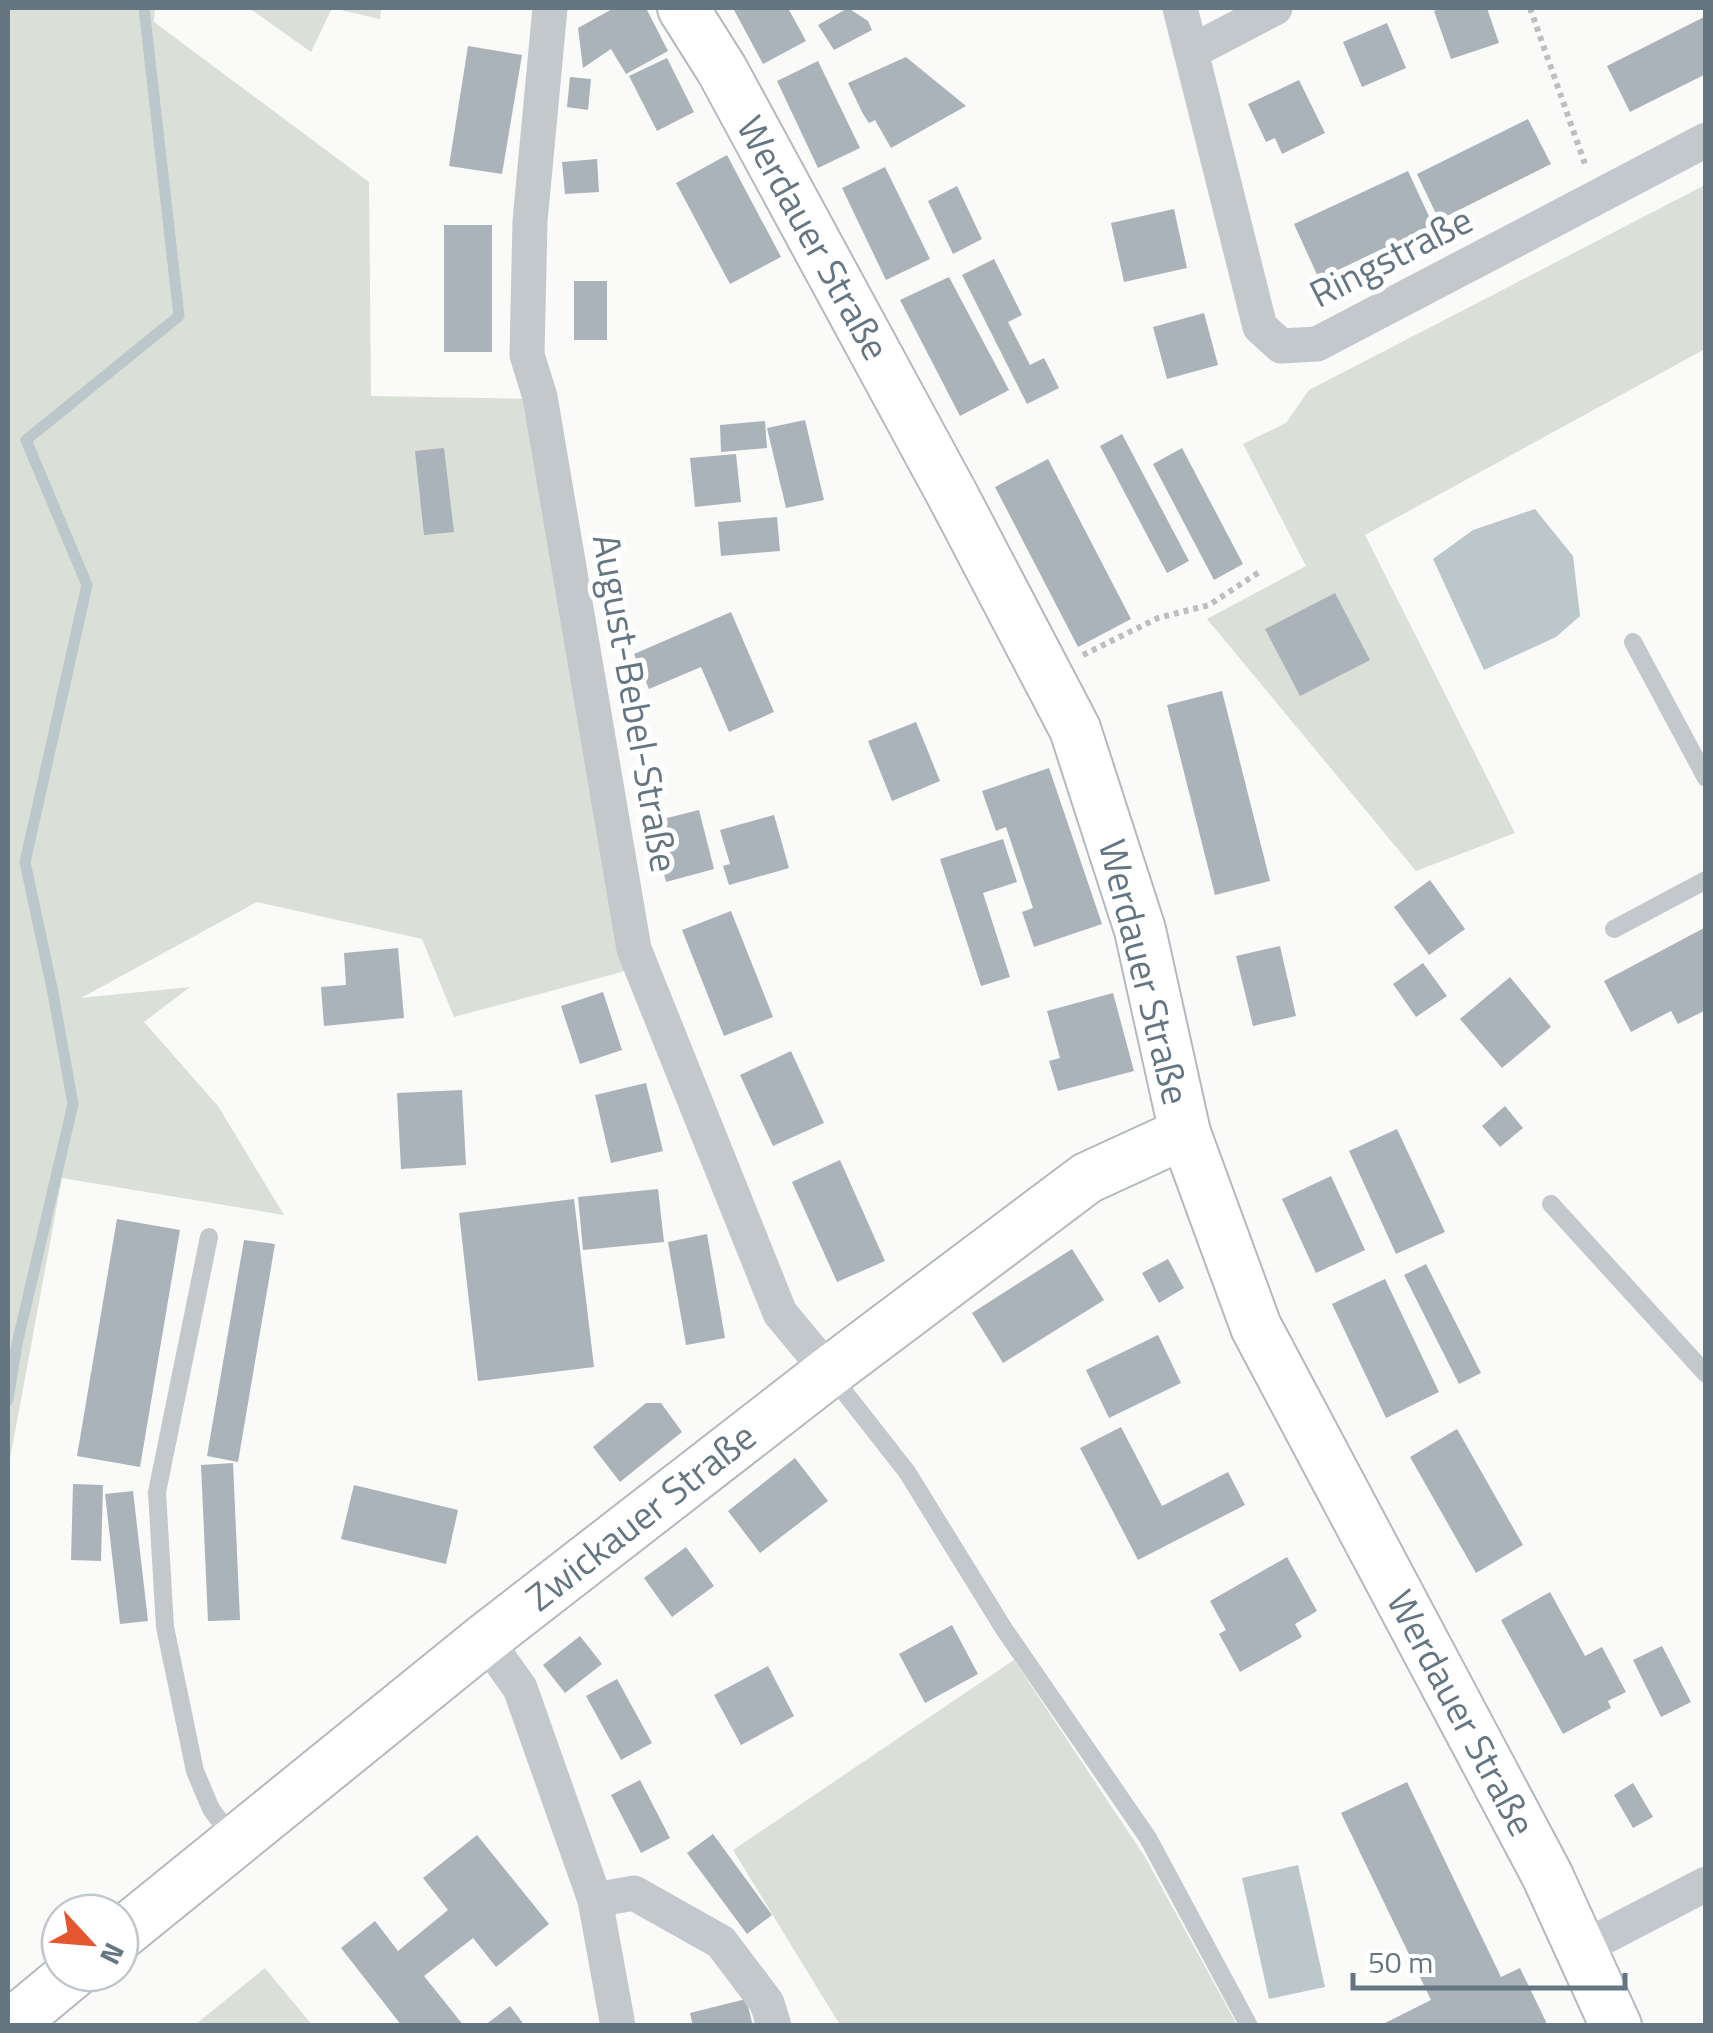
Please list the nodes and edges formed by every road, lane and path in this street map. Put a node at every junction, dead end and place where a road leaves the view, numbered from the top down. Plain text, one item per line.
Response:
1 (550, 8) edge
2 (682, 8) edge
3 (1180, 8) edge
4 (1275, 8) edge
5 (1530, 8) edge
6 (1191, 52) junction
7 (1706, 140) edge
8 (1597, 198) junction
9 (1261, 571) dead end
10 (1632, 642) dead end
11 (1046, 673) junction
12 (1706, 778) edge
13 (1706, 880) edge
14 (1614, 929) dead end
15 (1186, 1134) junction
16 (1551, 1204) dead end
17 (208, 1237) dead end
18 (828, 1372) junction
19 (1706, 1374) edge
20 (484, 1640) junction
21 (235, 1842) junction
22 (1706, 1884) edge
23 (595, 1900) junction
24 (140, 1919) edge
25 (1581, 1948) junction
26 (49, 1993) edge
27 (9, 2026) edge
28 (618, 2026) edge
29 (774, 2026) edge
30 (1249, 2026) edge
31 (1616, 2026) edge

1 - 18 street, August-Bebel-Straße
2 - 11 main road, Werdauer Straße
3 - 6 street, Ringstraße
4 - 6 street
5 - 8 path
6 - 8 street, Ringstraße
7 - 8 street, Ringstraße
9 - 11 path
10 - 12 lane
11 - 15 main road, Werdauer Straße
13 - 14 lane
15 - 18 main road, Zwickauer Straße
15 - 25 main road, Werdauer Straße
16 - 19 lane
17 - 21 lane
18 - 20 main road, Zwickauer Straße
18 - 30 lane
20 - 21 main road, Zwickauer Straße
20 - 23 street
21 - 24 main road, Zwickauer Straße
22 - 25 street
23 - 28 street
23 - 29 street
25 - 31 main road, Werdauer Straße
26 - 27 main road

